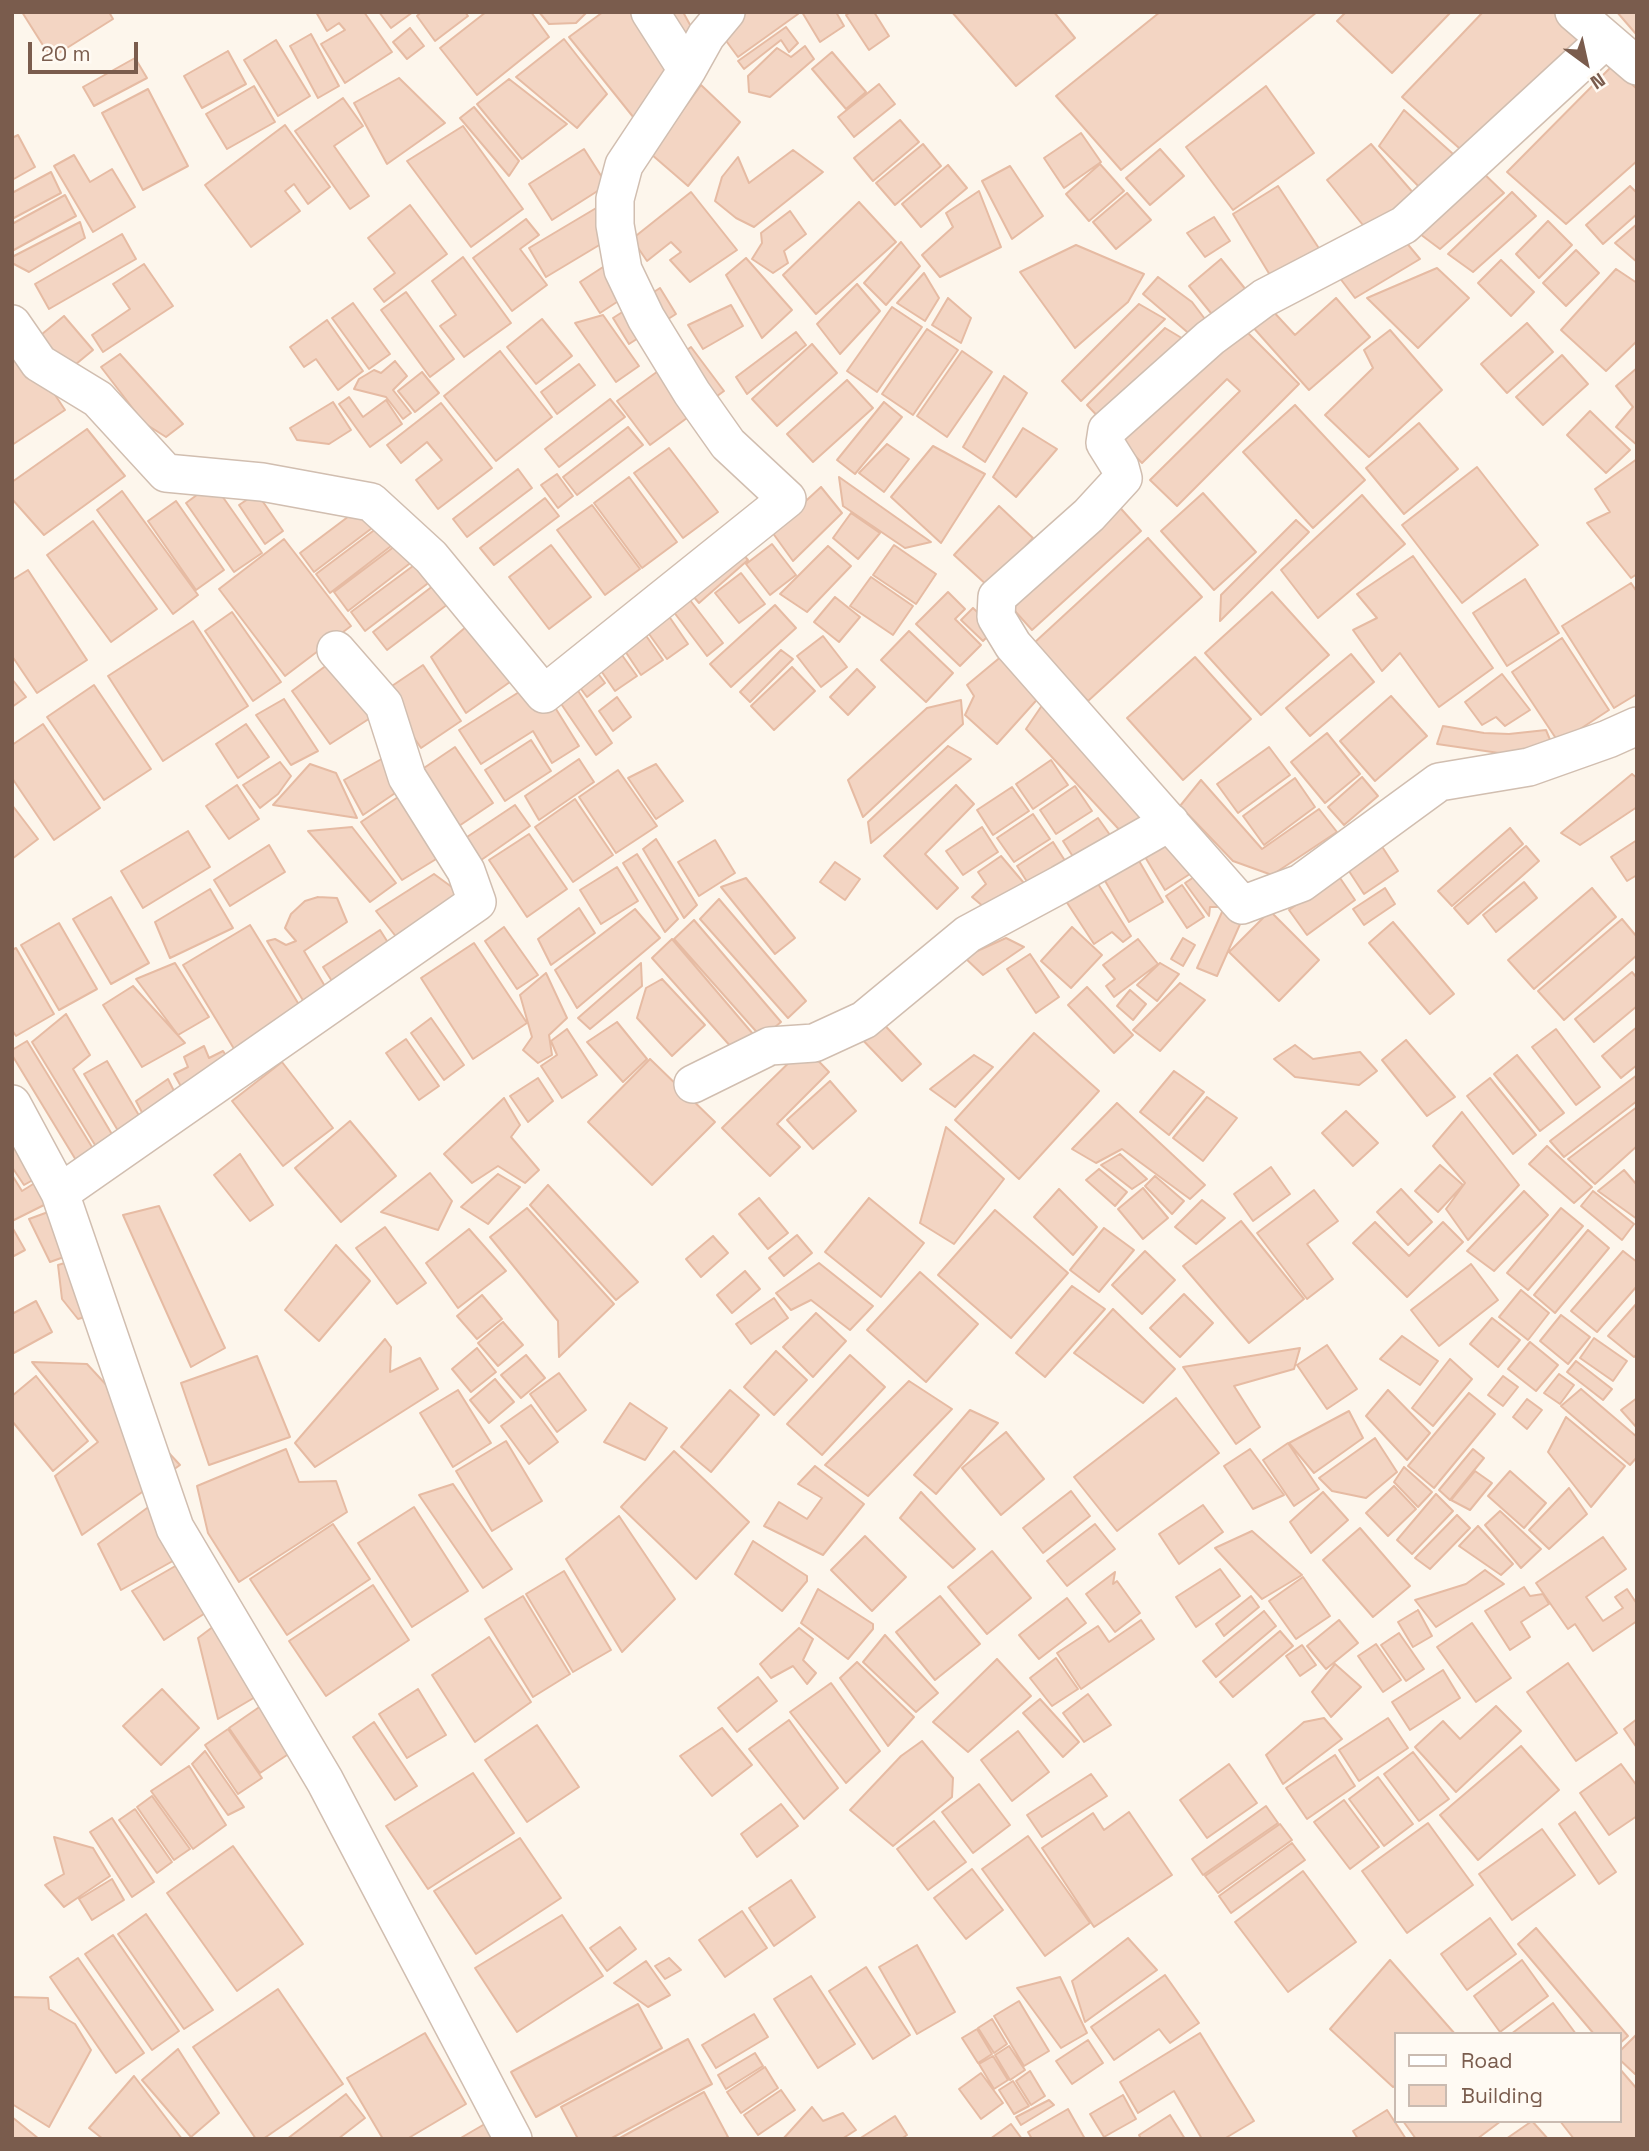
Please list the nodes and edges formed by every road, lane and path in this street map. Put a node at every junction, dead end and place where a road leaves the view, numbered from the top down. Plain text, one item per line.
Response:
1 (650, 12) edge
2 (726, 12) edge
3 (1574, 12) edge
4 (1605, 40) junction
5 (1637, 66) edge
6 (687, 70) junction
7 (12, 324) edge
8 (336, 650) dead end
9 (1637, 726) edge
10 (1170, 822) junction
11 (693, 1084) dead end
12 (12, 1104) edge
13 (60, 1193) junction
14 (513, 2139) edge

1 - 6 street
2 - 6 street
3 - 4 street
4 - 5 street
4 - 10 street
6 - 7 street
8 - 13 street
9 - 10 street
10 - 11 street
12 - 13 street
13 - 14 street

